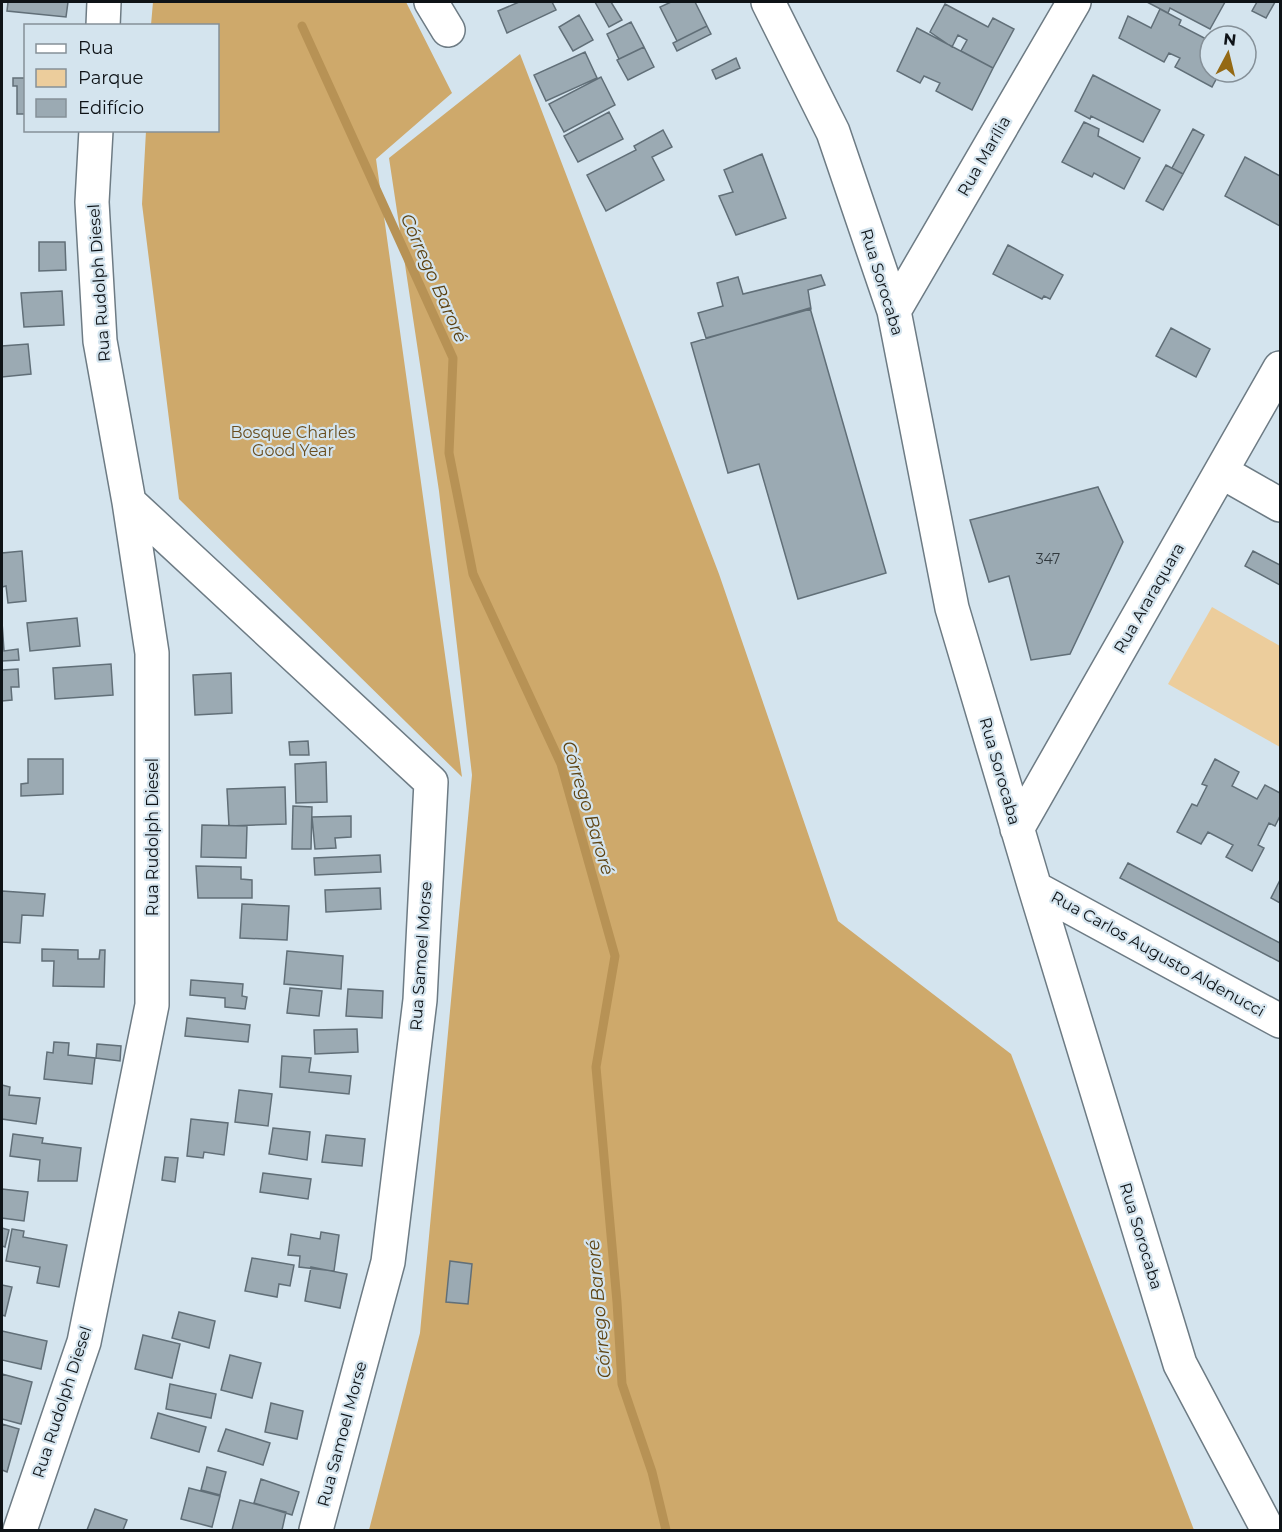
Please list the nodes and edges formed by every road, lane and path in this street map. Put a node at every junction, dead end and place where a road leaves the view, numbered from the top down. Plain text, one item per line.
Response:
1 (104, 2) edge
2 (431, 2) edge
3 (768, 2) edge
4 (1074, 2) edge
5 (103, 24) edge
6 (448, 30) dead end
7 (96, 132) edge
8 (894, 311) junction
9 (1281, 368) edge
10 (1222, 472) junction
11 (129, 502) junction
12 (1281, 505) edge
13 (1017, 829) junction
14 (1035, 888) junction
15 (1281, 1021) edge
16 (20, 1530) edge
17 (316, 1530) edge
18 (1268, 1530) edge

1 - 5 street
2 - 6 street
3 - 8 street, Rua Sorocaba
4 - 8 street, Rua Marília
7 - 11 street, Rua Rudolph Diesel
8 - 13 street, Rua Sorocaba
9 - 10 street, Rua Araraquara
10 - 12 street
10 - 13 street, Rua Araraquara
11 - 16 street, Rua Rudolph Diesel
11 - 17 street, Rua Samoel Morse
13 - 14 street, Rua Sorocaba
14 - 15 street, Rua Carlos Augusto Aldenucci
14 - 18 street, Rua Sorocaba

